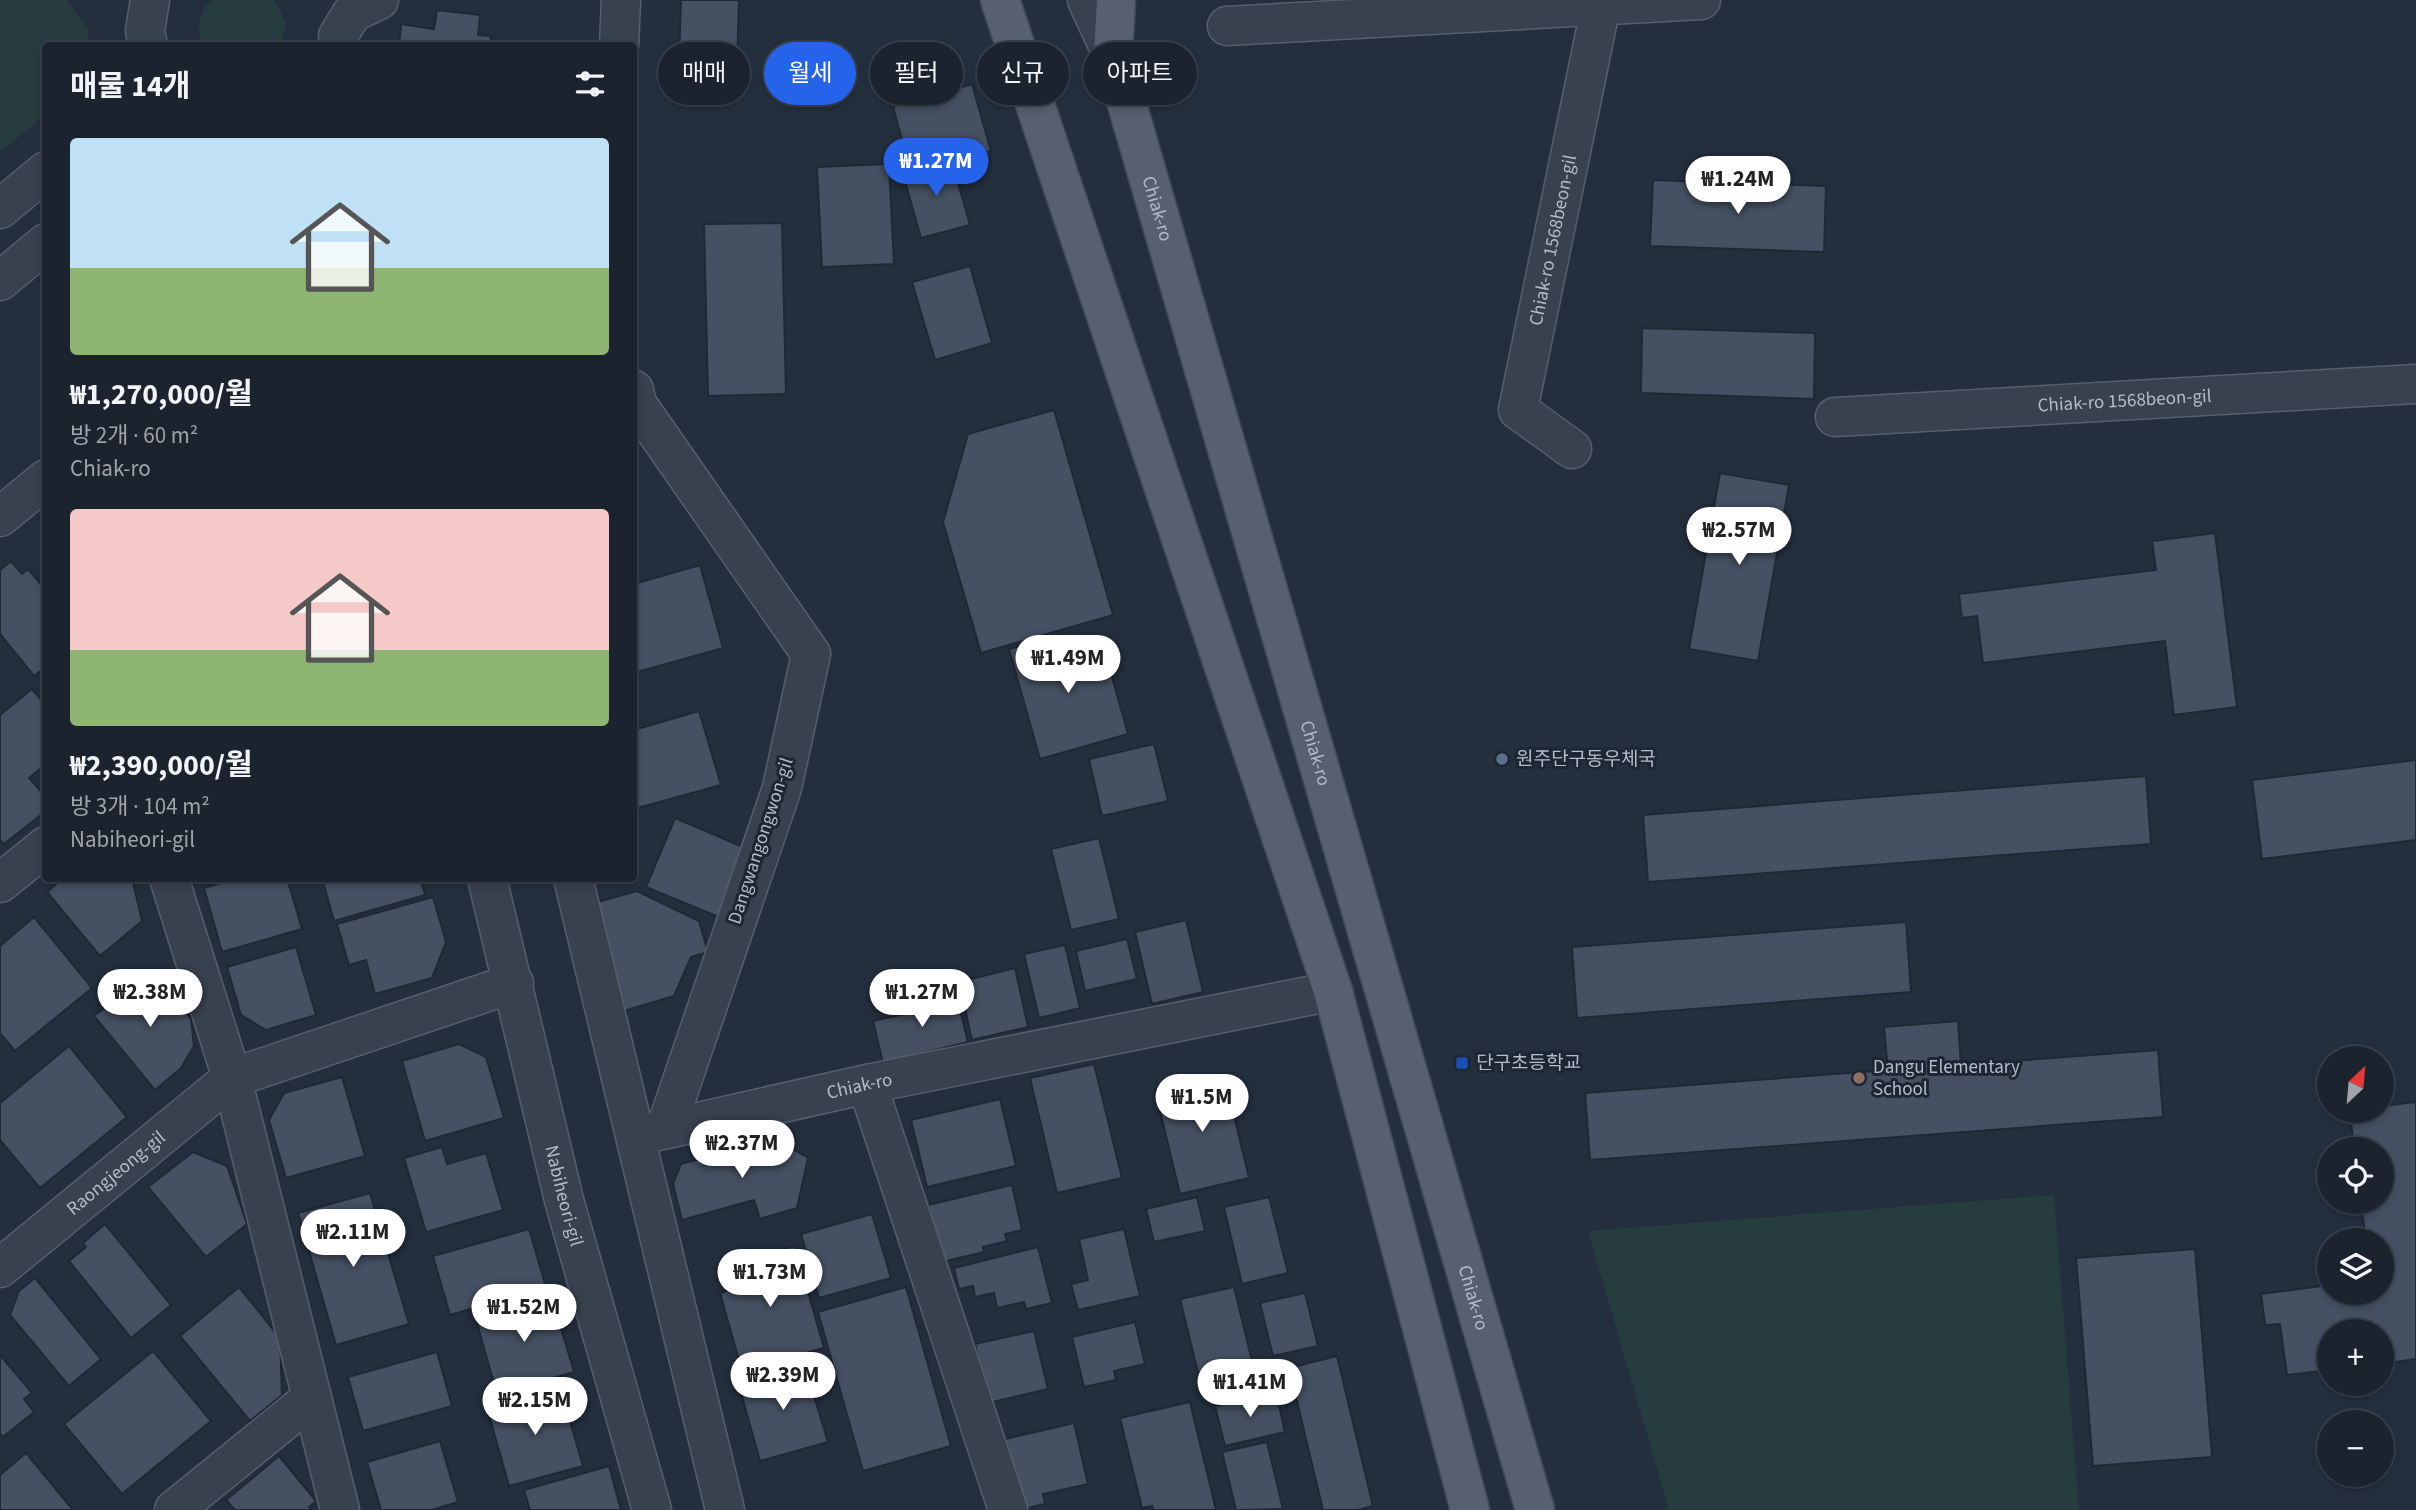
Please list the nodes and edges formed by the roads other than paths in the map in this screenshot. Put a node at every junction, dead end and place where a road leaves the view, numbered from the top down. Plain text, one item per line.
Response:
1 (379, 0) edge
2 (621, 0) edge
3 (1000, 0) edge
4 (1087, 0) edge
5 (1116, 0) edge
6 (1701, 0) edge
7 (1601, 3) edge
8 (1227, 26) dead end
9 (336, 27) edge
10 (619, 42) edge
11 (1106, 42) edge
12 (1114, 42) edge
13 (1127, 105) edge
14 (42, 174) edge
15 (0, 209) edge
16 (42, 246) edge
17 (0, 281) edge
18 (2416, 384) edge
19 (637, 404) edge
20 (1835, 416) dead end
21 (1572, 449) dead end
22 (42, 482) edge
23 (0, 517) edge
24 (42, 849) edge
25 (170, 882) edge
26 (488, 882) edge
27 (574, 882) edge
28 (0, 883) edge
29 (514, 983) junction
30 (1333, 991) junction
31 (232, 1078) junction
32 (867, 1084) junction
33 (651, 1132) junction
34 (0, 1268) edge
35 (312, 1398) junction
36 (174, 1510) edge
37 (340, 1510) edge
38 (652, 1510) edge
39 (725, 1510) edge
40 (1008, 1510) edge
41 (1470, 1510) edge
42 (1535, 1510) edge

1 - 9 street
2 - 10 street
3 - 30 main road
4 - 11 street, Chiak-ro
5 - 12 main road
6 - 7 street
7 - 8 street
7 - 21 street, Chiak-ro 1568beon-gil
13 - 42 main road, Chiak-ro
14 - 15 street
16 - 17 street
18 - 20 street, Chiak-ro 1568beon-gil
19 - 33 street, Dangwangongwon-gil
22 - 23 street
24 - 28 street
25 - 31 street
26 - 29 street, Nabiheori-gil
27 - 33 street
29 - 31 street
29 - 38 street, Nabiheori-gil
30 - 32 street, Chiak-ro
30 - 41 main road
31 - 34 street, Raongjeong-gil
31 - 35 street
32 - 33 street, Chiak-ro
32 - 40 street
33 - 39 street
35 - 36 street
35 - 37 street

